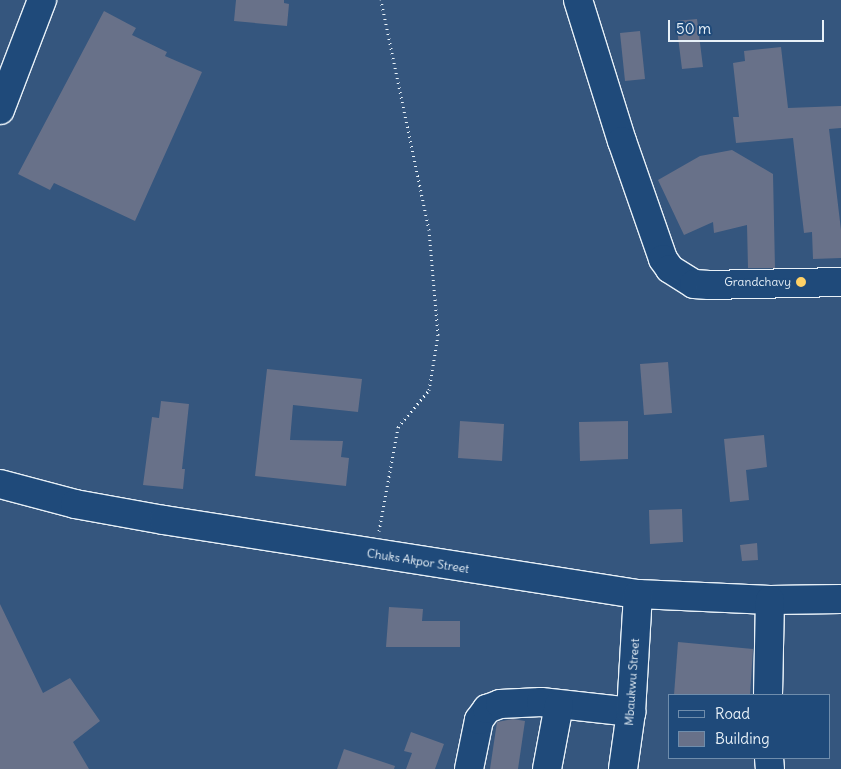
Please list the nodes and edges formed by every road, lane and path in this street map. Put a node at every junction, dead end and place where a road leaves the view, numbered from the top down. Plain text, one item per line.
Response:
1 (42, 0) edge
2 (381, 0) edge
3 (578, 0) edge
4 (7, 70) edge
5 (0, 110) edge
6 (841, 282) edge
7 (0, 484) edge
8 (375, 554) junction
9 (638, 594) junction
10 (841, 599) edge
11 (770, 600) junction
12 (768, 694) edge
13 (559, 705) junction
14 (631, 712) junction
15 (469, 769) edge
16 (547, 769) edge
17 (623, 769) edge

1 - 4 street
2 - 8 path
3 - 6 street
4 - 5 street
7 - 8 street, Chuks Akpor Street
8 - 9 street, Chuks Akpor Street
9 - 11 street, Chuks Akpor Street
9 - 14 street, Mbaukwu Street
10 - 11 street, Chuks Akpor Street
11 - 12 street
13 - 14 street
13 - 15 street
13 - 16 street
14 - 17 street, Mbaukwu Street

